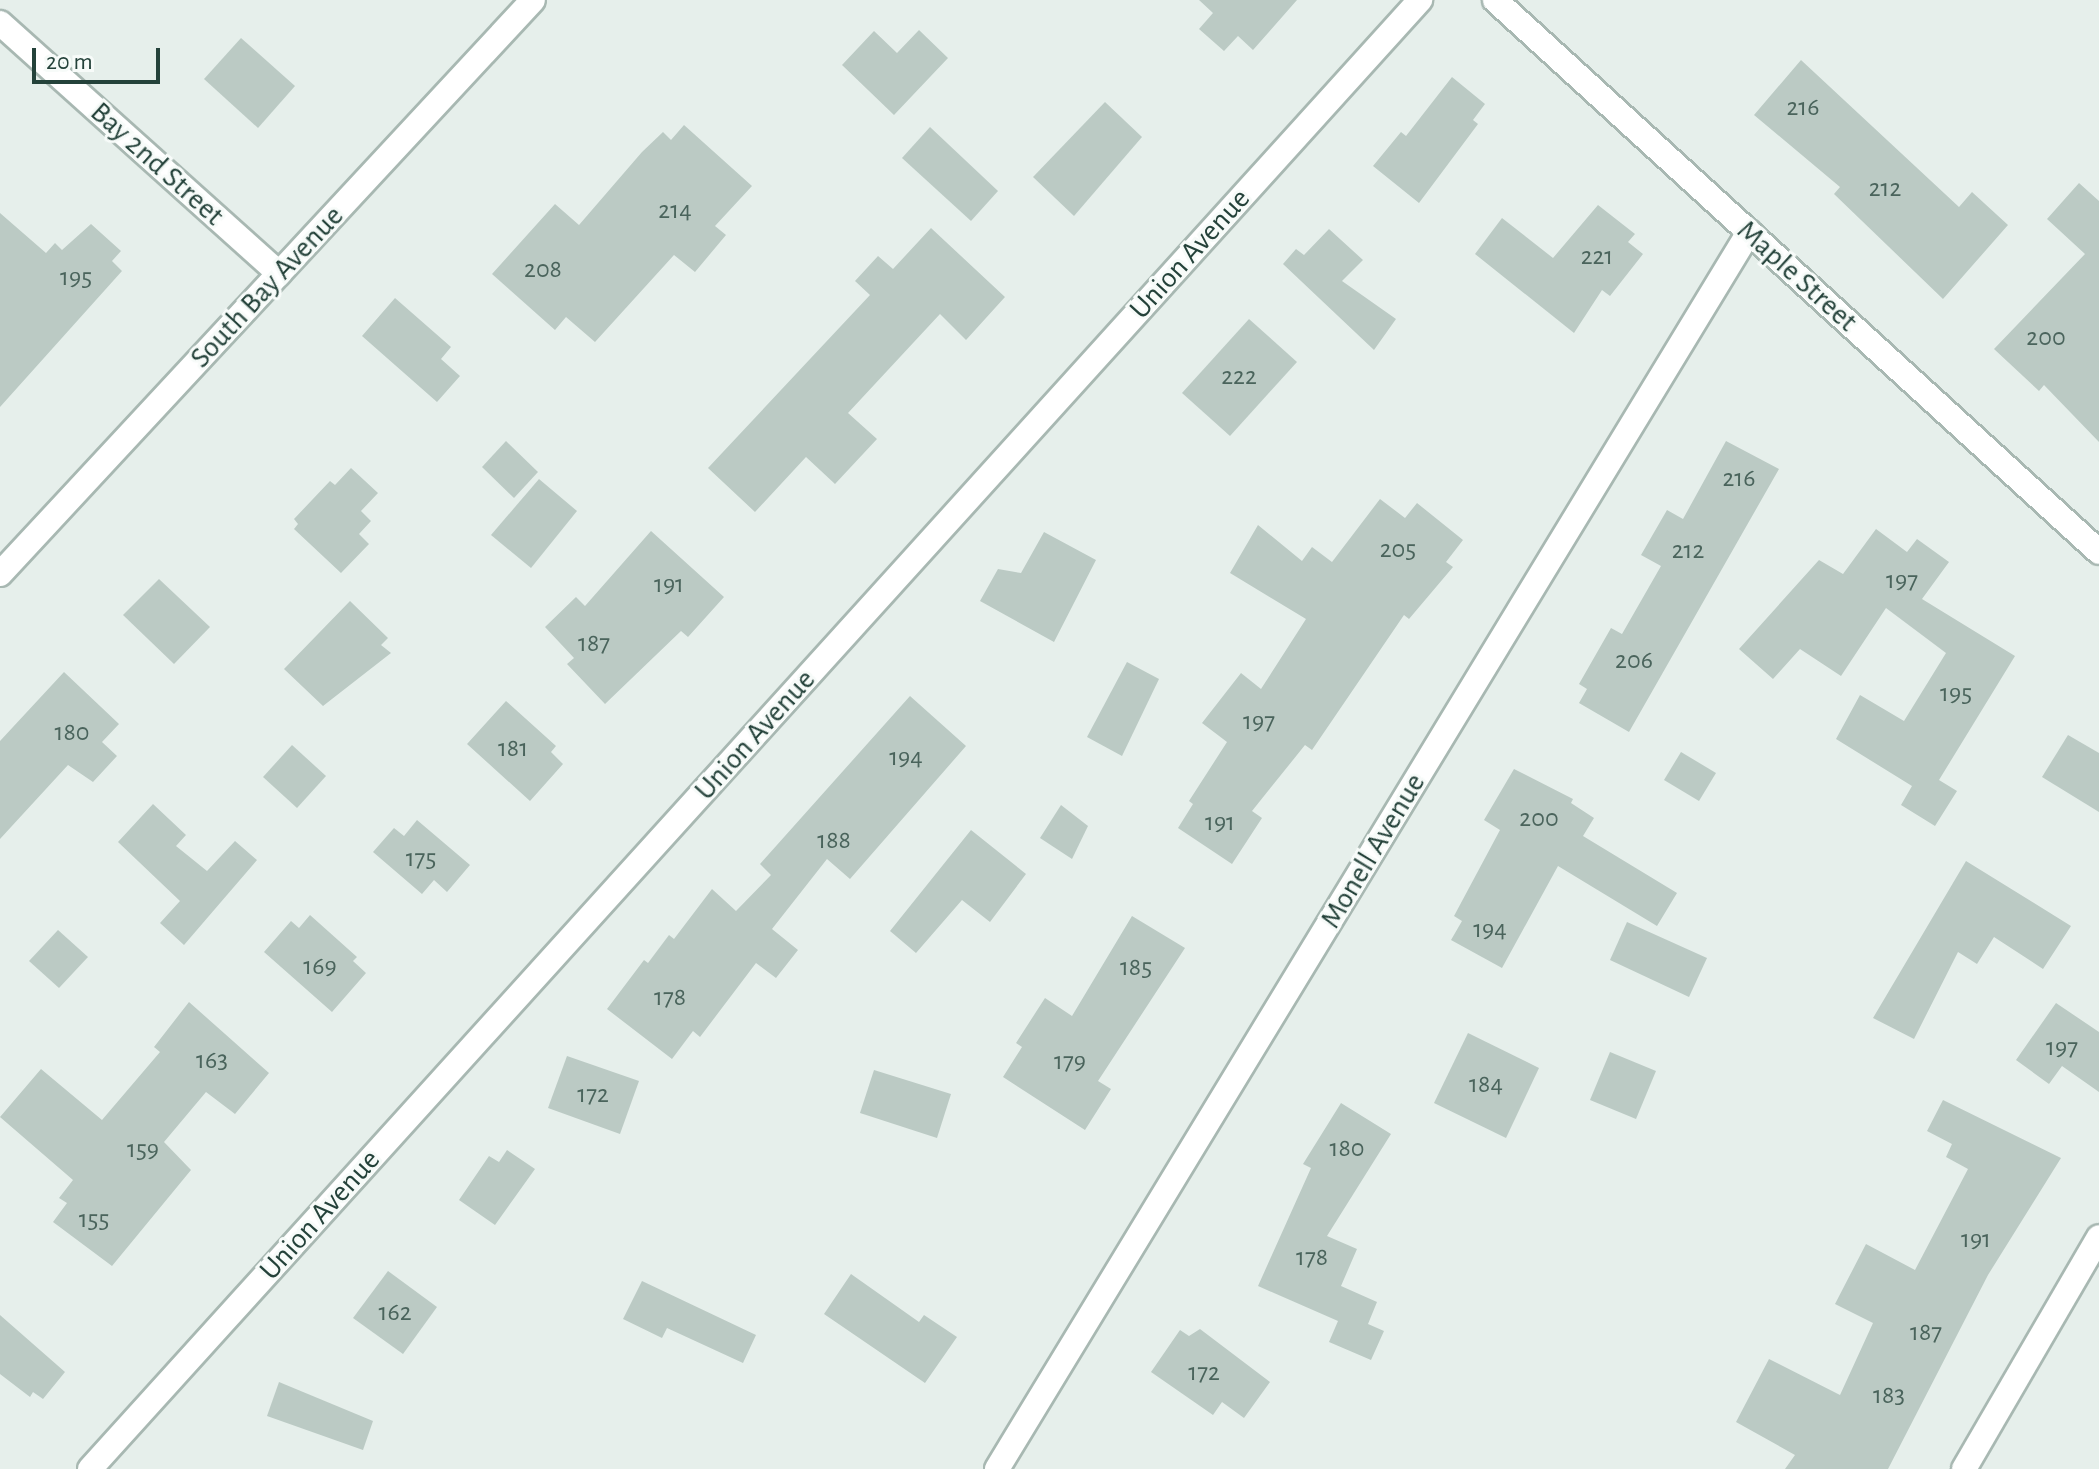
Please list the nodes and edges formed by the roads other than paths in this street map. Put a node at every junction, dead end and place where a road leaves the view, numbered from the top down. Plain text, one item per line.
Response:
1 (533, 0) edge
2 (1420, 0) edge
3 (1495, 0) edge
4 (0, 23) edge
5 (1749, 232) junction
6 (279, 273) junction
7 (2099, 552) edge
8 (0, 574) edge
9 (2099, 1237) edge
10 (90, 1469) edge
11 (997, 1469) edge
12 (1964, 1469) edge

1 - 6 street, South Bay Avenue
2 - 10 street, Union Avenue
3 - 5 street, Maple Street
4 - 6 street, Bay 2nd Street
5 - 7 street, Maple Street
5 - 11 street, Monell Avenue
6 - 8 street, South Bay Avenue
9 - 12 street

